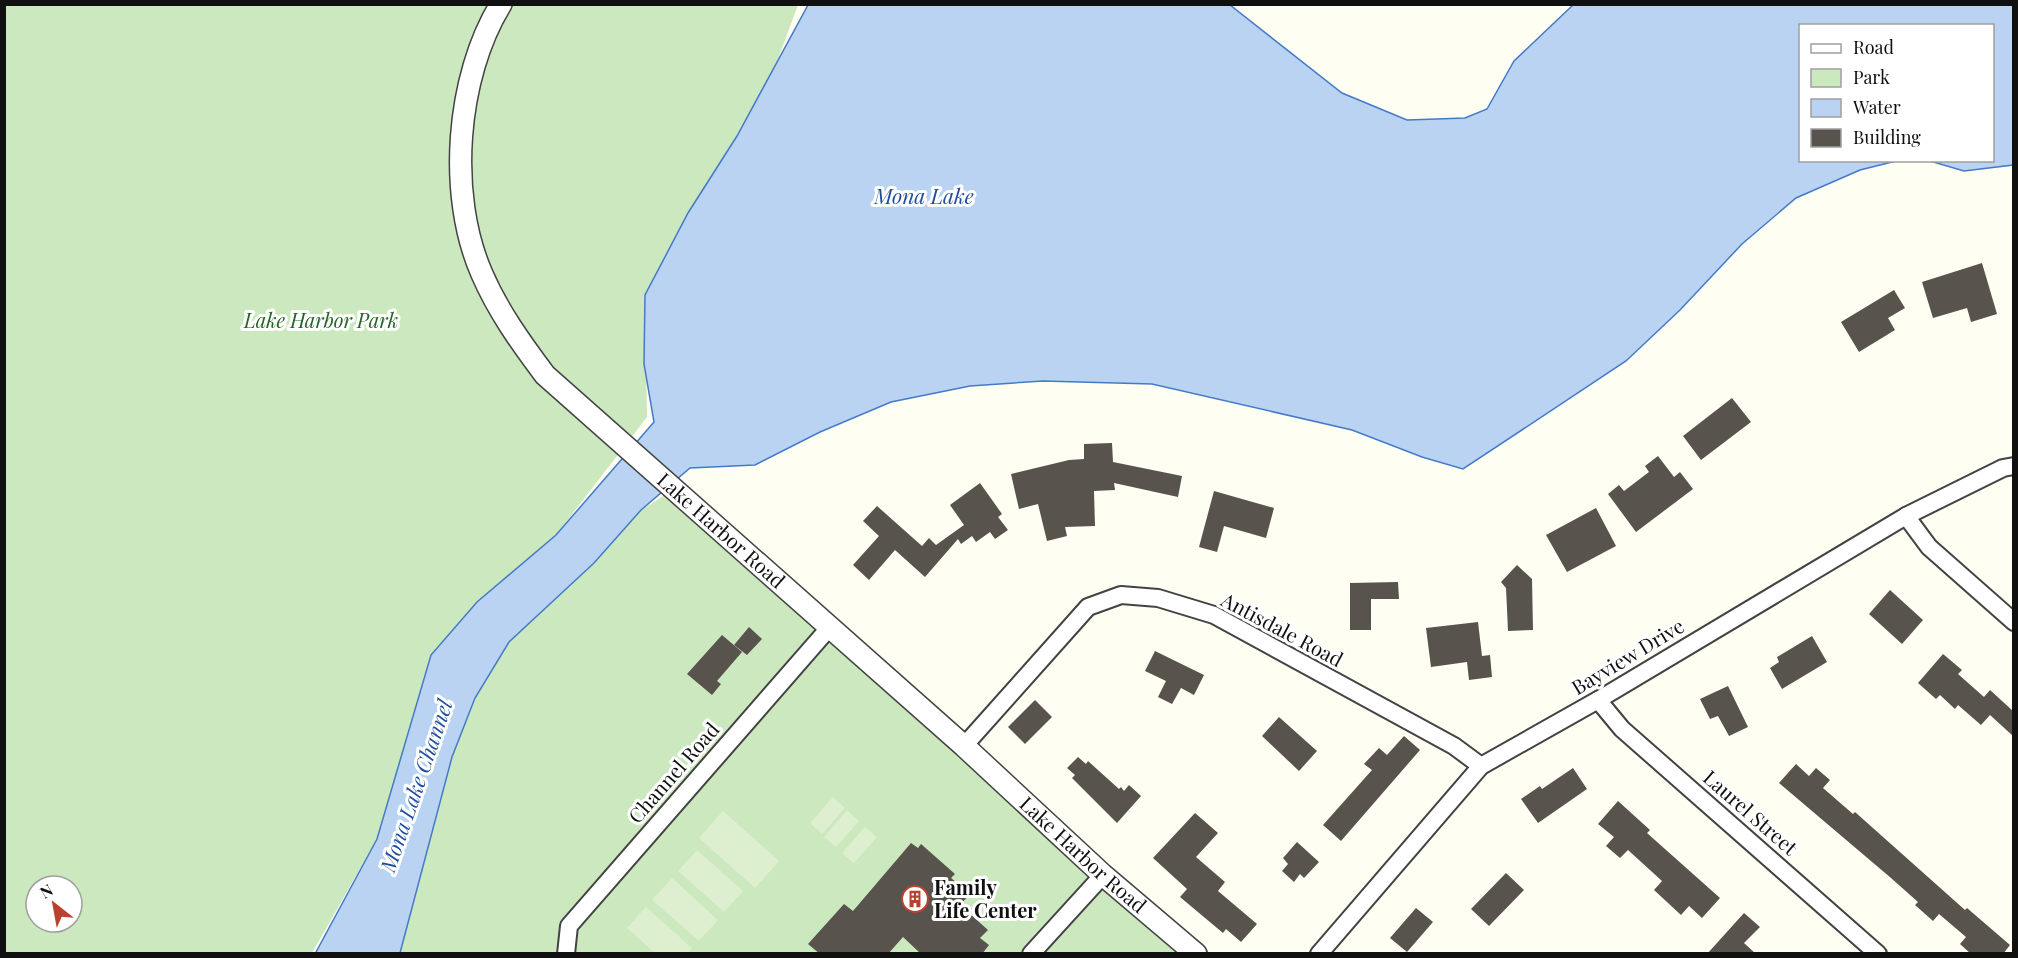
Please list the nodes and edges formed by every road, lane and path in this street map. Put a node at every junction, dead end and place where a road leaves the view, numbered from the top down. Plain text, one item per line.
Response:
1 (501, 4) edge
2 (2013, 466) edge
3 (1906, 516) junction
4 (2013, 622) edge
5 (829, 628) junction
6 (1598, 700) junction
7 (964, 746) junction
8 (1481, 766) junction
9 (1103, 875) junction
10 (566, 954) edge
11 (1031, 954) edge
12 (1196, 954) edge
13 (1319, 954) edge
14 (1878, 954) edge

1 - 5 street, Lake Harbor Road
2 - 3 street, Bayview Drive
3 - 4 street
3 - 6 street, Bayview Drive
5 - 7 street, Lake Harbor Road
5 - 10 street, Channel Road
6 - 8 street, Bayview Drive
6 - 14 street, Laurel Street
7 - 8 street, Antisdale Road
7 - 9 street, Lake Harbor Road
8 - 13 street, Bayview Drive
9 - 11 street
9 - 12 street, Lake Harbor Road

